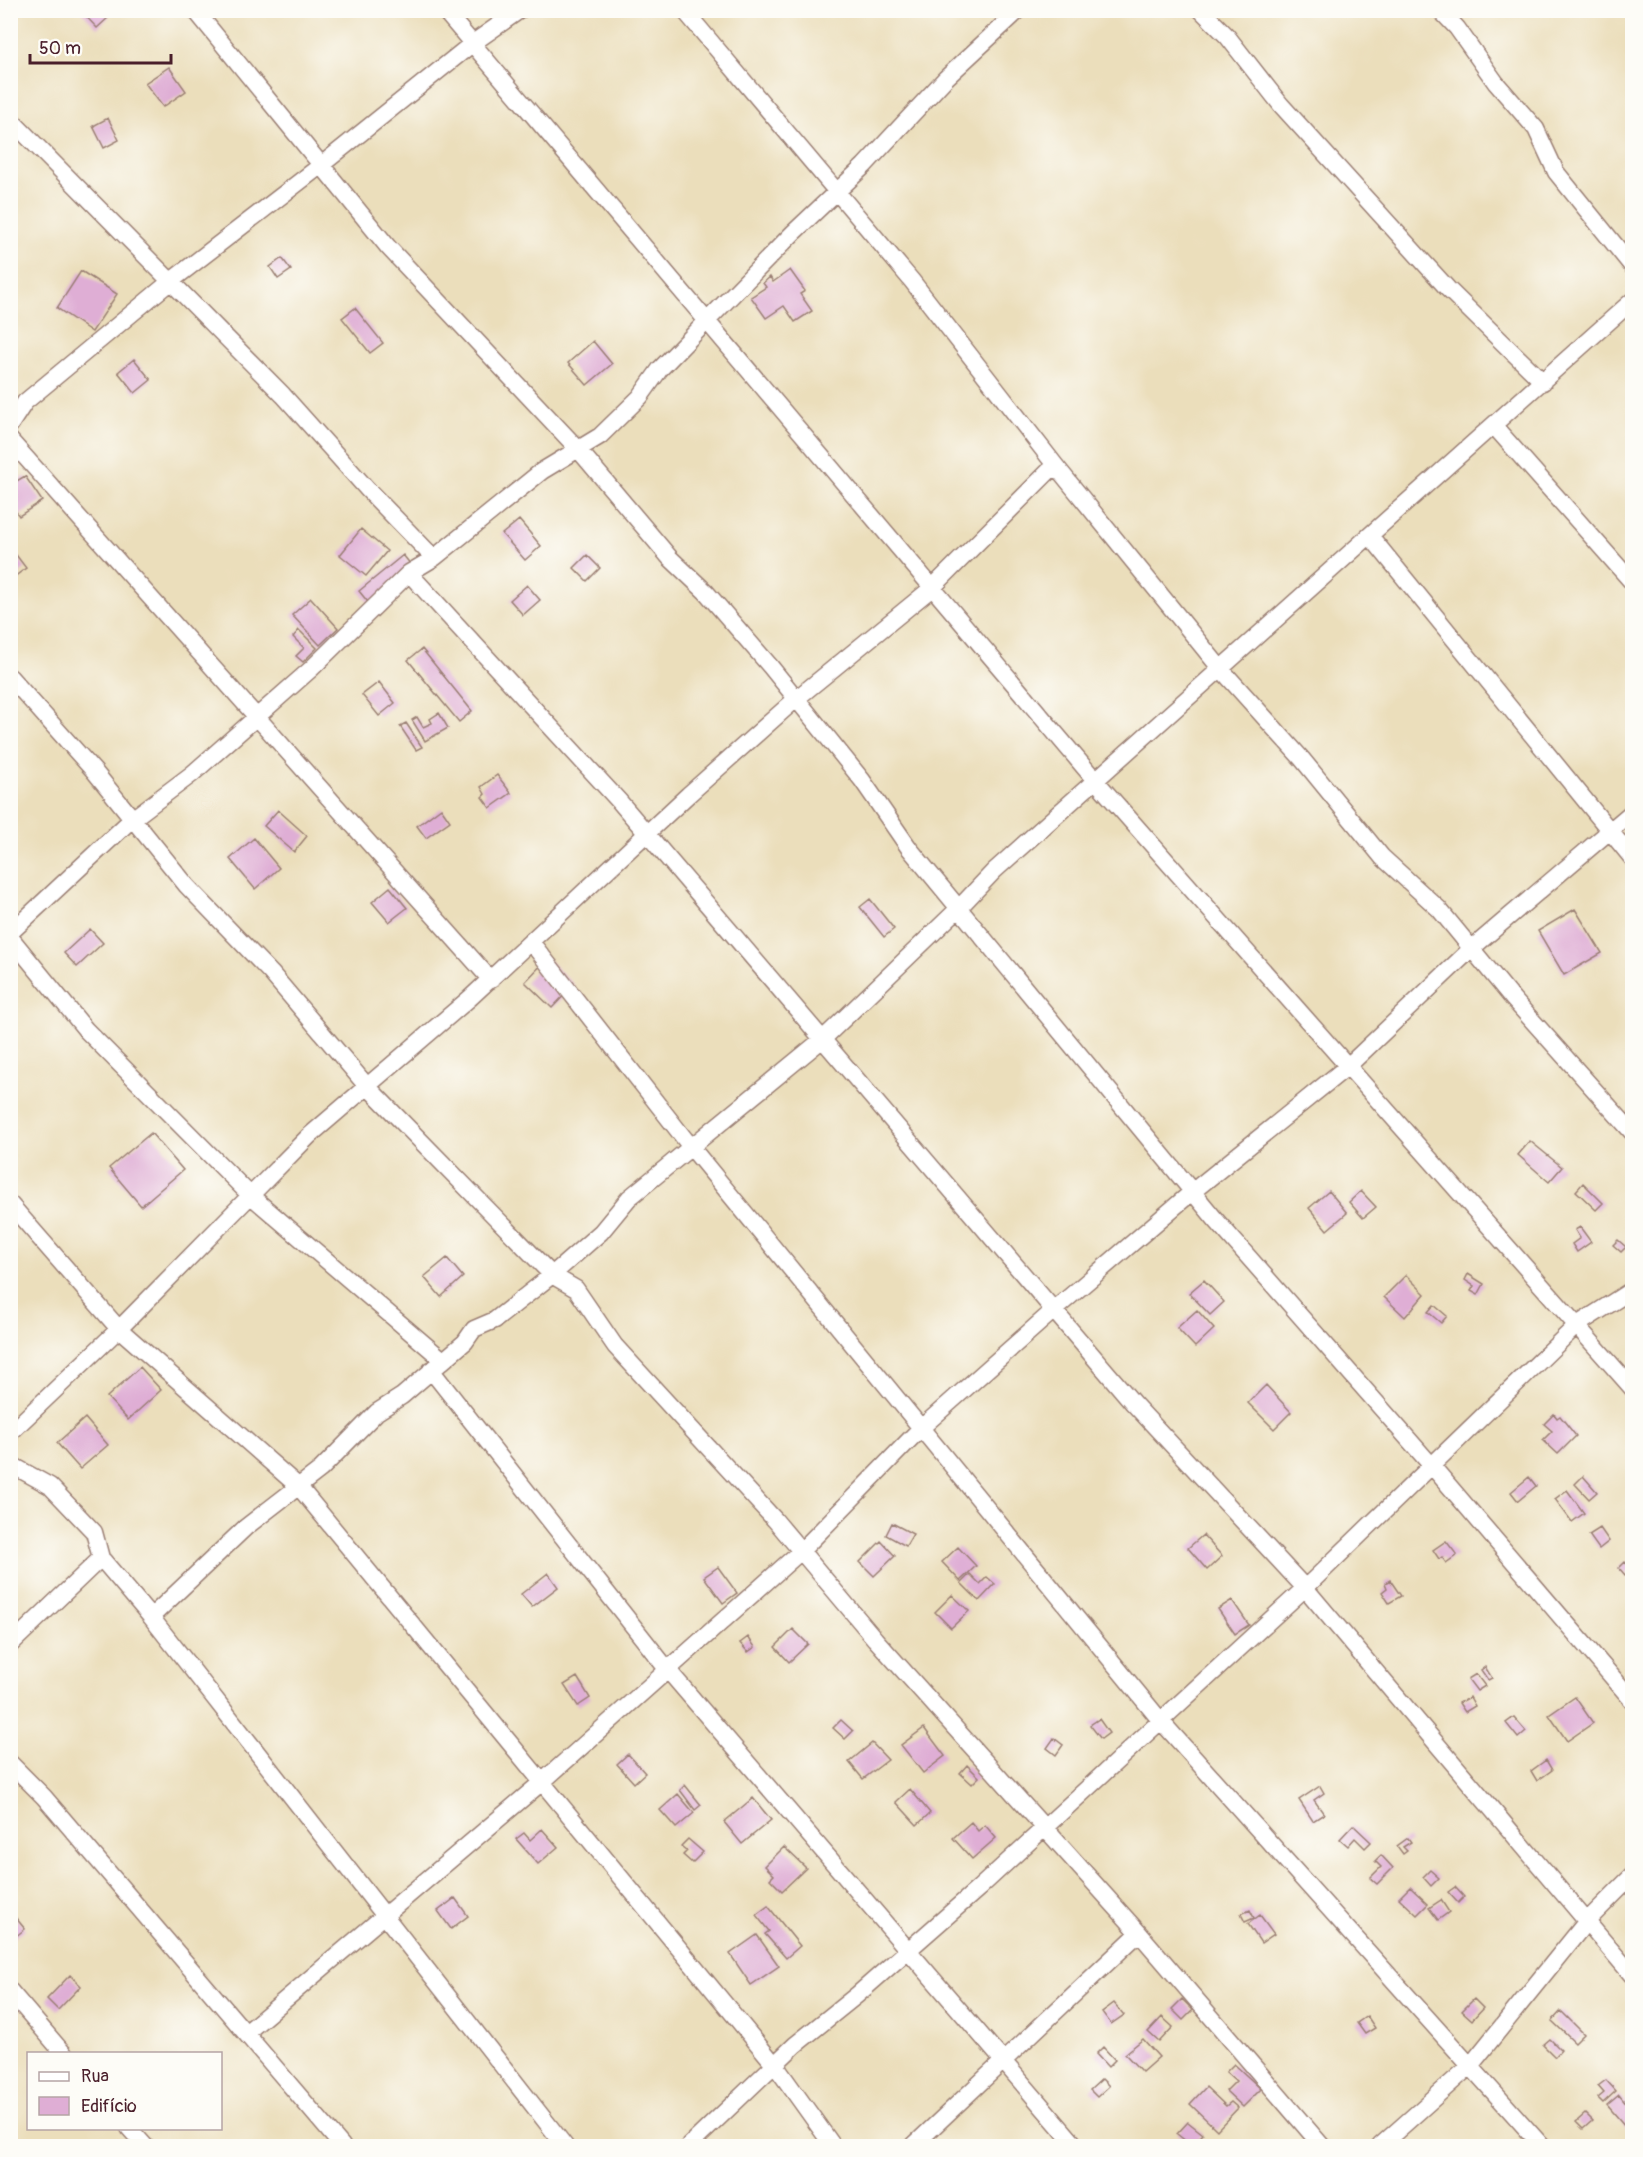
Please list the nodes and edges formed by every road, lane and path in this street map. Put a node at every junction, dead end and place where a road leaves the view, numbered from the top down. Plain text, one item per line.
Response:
1 (195, 10) edge
2 (444, 10) edge
3 (520, 10) edge
4 (684, 10) edge
5 (1019, 10) edge
6 (1201, 10) edge
7 (1440, 10) edge
8 (473, 43) junction
9 (10, 119) edge
10 (320, 166) junction
11 (837, 191) junction
12 (1632, 266) edge
13 (171, 281) junction
14 (1632, 302) edge
15 (706, 322) junction
16 (1543, 382) junction
17 (10, 424) edge
18 (1494, 426) junction
19 (10, 440) edge
20 (578, 449) junction
21 (1055, 465) junction
22 (1371, 537) junction
23 (434, 558) junction
24 (409, 573) junction
25 (1632, 582) edge
26 (933, 588) junction
27 (1220, 668) junction
28 (10, 676) edge
29 (796, 699) junction
30 (256, 716) junction
31 (1095, 780) junction
32 (1632, 812) edge
33 (131, 820) junction
34 (1610, 831) junction
35 (648, 834) junction
36 (1632, 858) edge
37 (958, 909) junction
38 (10, 933) edge
39 (10, 937) edge
40 (531, 942) junction
41 (1472, 949) junction
42 (491, 980) junction
43 (824, 1038) junction
44 (1348, 1066) junction
45 (366, 1085) junction
46 (1632, 1132) edge
47 (691, 1148) junction
48 (1192, 1192) junction
49 (250, 1195) junction
50 (10, 1204) edge
51 (552, 1275) junction
52 (1632, 1290) edge
53 (1054, 1310) junction
54 (1577, 1325) junction
55 (118, 1329) junction
56 (437, 1365) junction
57 (1632, 1388) edge
58 (921, 1428) junction
59 (10, 1433) edge
60 (10, 1464) edge
61 (1432, 1466) junction
62 (299, 1487) junction
63 (801, 1551) junction
64 (101, 1558) junction
65 (1305, 1588) junction
66 (151, 1617) junction
67 (10, 1645) edge
68 (667, 1669) junction
69 (1632, 1700) edge
70 (1160, 1720) junction
71 (10, 1763) edge
72 (542, 1782) junction
73 (1044, 1828) junction
74 (1632, 1876) edge
75 (384, 1915) junction
76 (1587, 1921) junction
77 (1139, 1933) junction
78 (908, 1950) junction
79 (1632, 1975) edge
80 (10, 1991) edge
81 (246, 2032) junction
82 (62, 2052) edge
83 (1002, 2060) junction
84 (775, 2065) junction
85 (1470, 2066) junction
86 (131, 2130) edge
87 (145, 2146) edge
88 (342, 2146) edge
89 (565, 2146) edge
90 (689, 2146) edge
91 (833, 2146) edge
92 (913, 2146) edge
93 (1076, 2146) edge
94 (1322, 2146) edge
95 (1380, 2146) edge
96 (1542, 2146) edge

1 - 10 street
2 - 8 street
3 - 8 street
4 - 11 street
5 - 11 street
6 - 16 street
7 - 12 street
8 - 10 street
8 - 15 street
9 - 13 street
10 - 13 street
10 - 20 street
11 - 15 street
11 - 21 street
13 - 17 street
13 - 23 street
14 - 16 street
15 - 20 street
15 - 26 street
16 - 18 street
18 - 22 street
18 - 25 street
19 - 30 street
20 - 23 street
20 - 29 street
21 - 26 street
21 - 27 street
22 - 27 street
22 - 34 street
23 - 24 street
24 - 30 street
24 - 35 street
26 - 29 street
26 - 31 street
27 - 31 street
27 - 41 street
28 - 33 street
29 - 35 street
29 - 37 street
30 - 33 street
30 - 42 street
31 - 37 street
31 - 44 street
32 - 34 street
33 - 38 street
33 - 45 street
34 - 36 street
34 - 41 street
35 - 40 street
35 - 43 street
37 - 43 street
37 - 48 street
39 - 49 street
40 - 42 street
40 - 47 street
41 - 44 street
41 - 46 street
42 - 45 street
43 - 47 street
43 - 53 street
44 - 48 street
44 - 54 street
45 - 49 street
45 - 51 street
47 - 51 street
47 - 58 street
48 - 53 street
48 - 61 street
49 - 55 street
49 - 56 street
50 - 55 street
51 - 56 street
51 - 63 street
52 - 54 street
53 - 58 street
53 - 65 street
54 - 57 street
54 - 61 street
55 - 59 street
55 - 62 street
56 - 62 street
56 - 68 street
58 - 63 street
58 - 70 street
60 - 64 street
61 - 65 street
61 - 69 street
62 - 66 street
62 - 72 street
63 - 68 street
63 - 73 street
64 - 66 street
64 - 67 street
65 - 70 street
65 - 76 street
66 - 75 street
68 - 72 street
68 - 78 street
70 - 73 street
70 - 85 street
71 - 81 street
72 - 75 street
72 - 84 street
73 - 77 street
73 - 78 street
74 - 76 street
75 - 81 street
75 - 89 street
76 - 79 street
76 - 85 street
77 - 83 street
77 - 94 street
78 - 83 street
78 - 84 street
80 - 82 street
81 - 88 street
83 - 92 street
83 - 93 street
84 - 90 street
84 - 91 street
85 - 95 street
85 - 96 street
86 - 87 street

